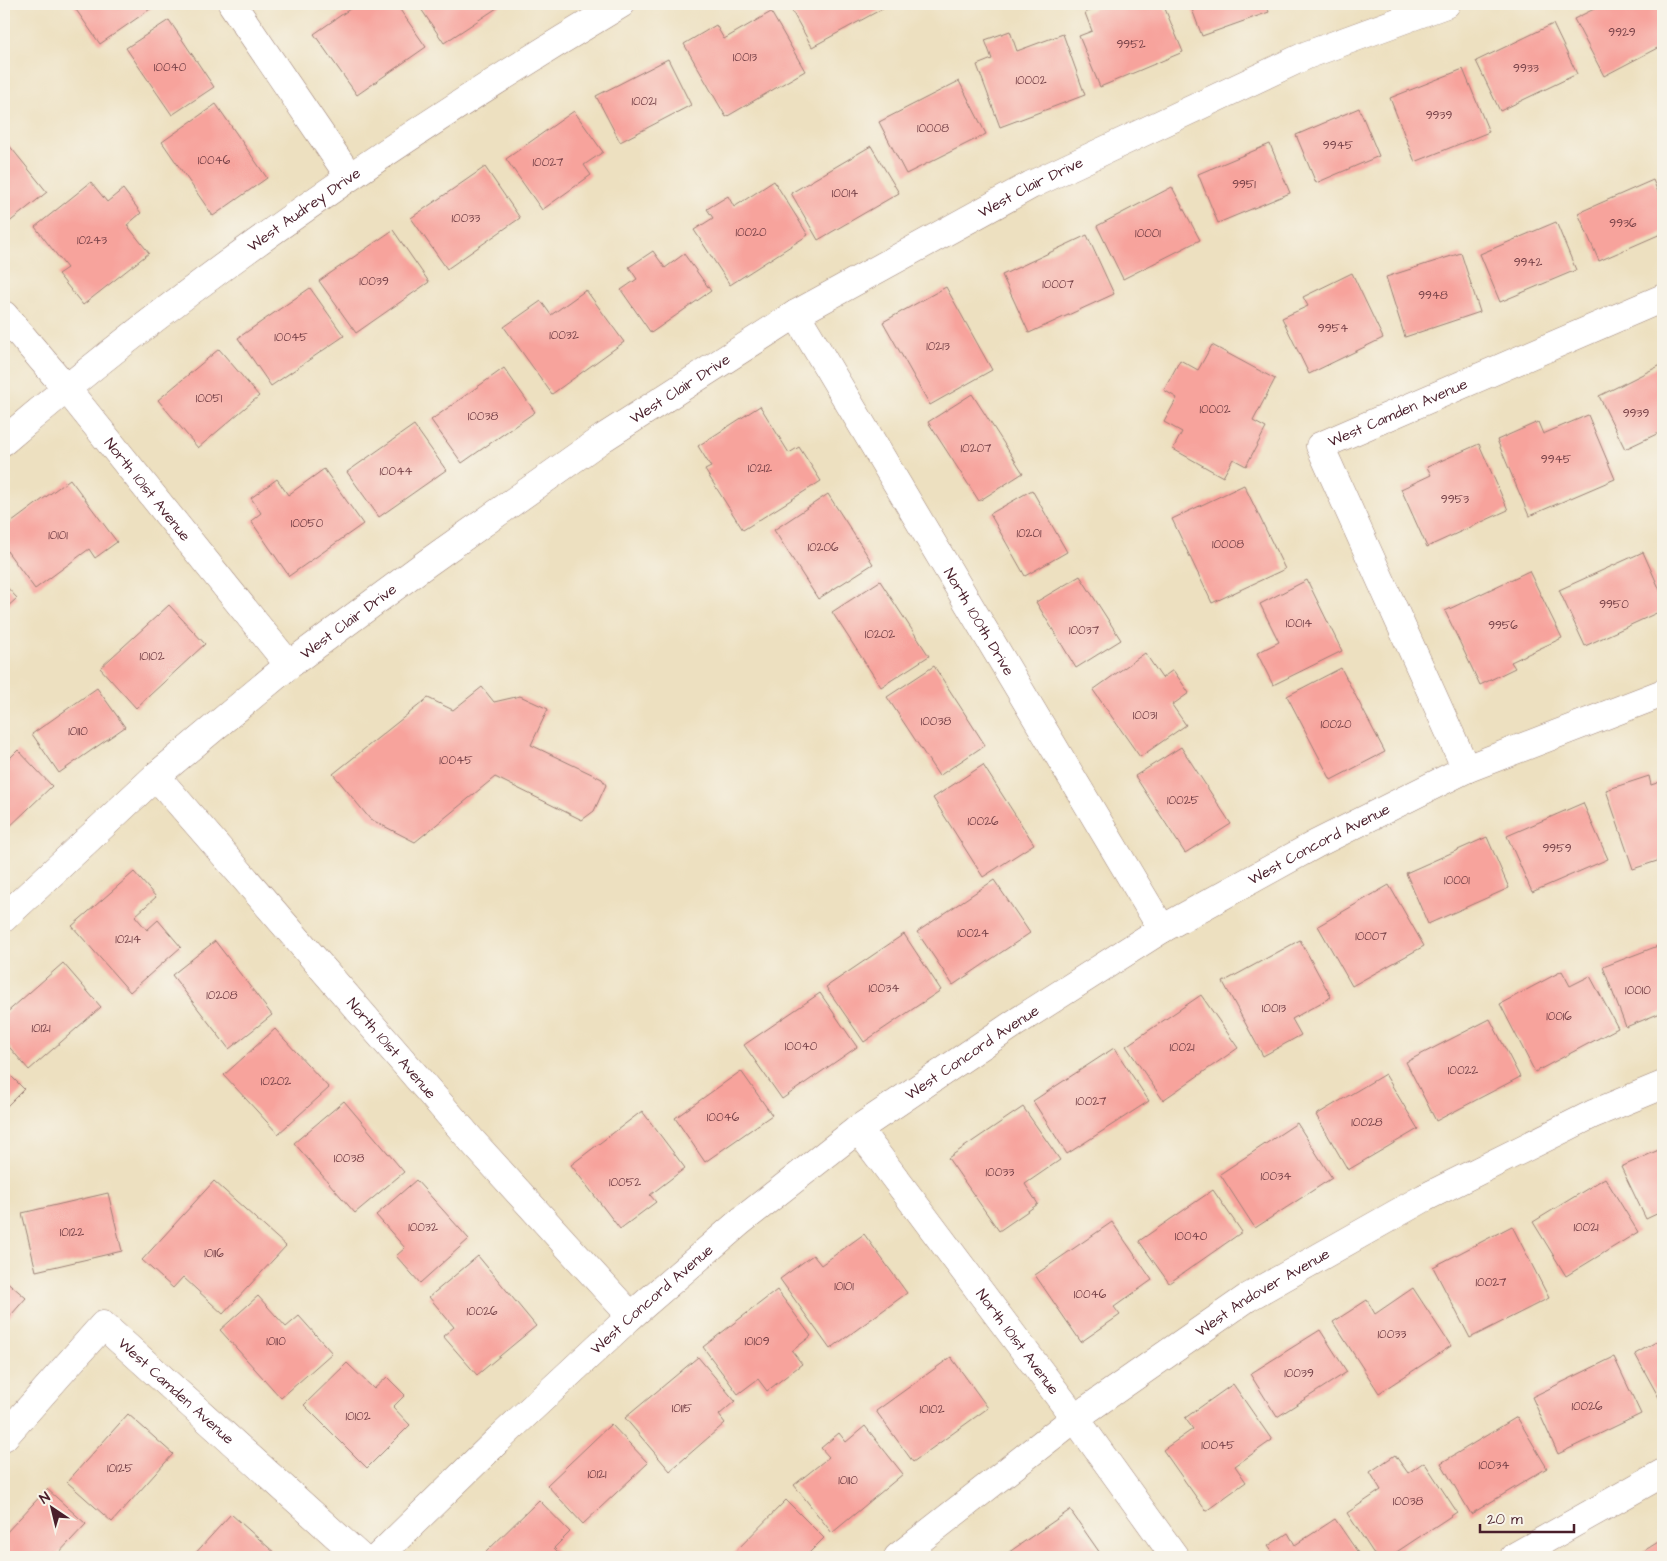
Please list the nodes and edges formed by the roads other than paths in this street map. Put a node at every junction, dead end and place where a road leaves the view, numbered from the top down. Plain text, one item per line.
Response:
1 (232, 4) edge
2 (621, 4) edge
3 (1446, 4) edge
4 (350, 176) junction
5 (1663, 298) edge
6 (796, 314) junction
7 (4, 315) edge
8 (66, 388) junction
9 (4, 441) edge
10 (289, 665) junction
11 (1663, 693) edge
12 (1466, 769) junction
13 (156, 776) junction
14 (4, 918) edge
15 (1162, 929) junction
16 (1663, 1085) edge
17 (858, 1129) junction
18 (631, 1316) junction
19 (1075, 1418) junction
20 (4, 1437) edge
21 (1663, 1473) edge
22 (360, 1557) edge
23 (378, 1557) edge
24 (898, 1557) edge
25 (1175, 1557) edge
26 (1514, 1557) edge

1 - 4 street
2 - 4 street, West Audrey Drive
3 - 6 street, West Clair Drive
4 - 8 street, West Audrey Drive
5 - 12 street, West Camden Avenue
6 - 10 street, West Clair Drive
6 - 15 street, North 100th Drive
7 - 8 street, North 101st Avenue
8 - 9 street, West Audrey Drive
8 - 10 street, North 101st Avenue
10 - 13 street, West Clair Drive
11 - 12 street, West Concord Avenue
12 - 15 street, West Concord Avenue
13 - 14 street, West Clair Drive
13 - 18 street, North 101st Avenue
15 - 17 street, West Concord Avenue
16 - 19 street, West Andover Avenue
17 - 18 street, West Concord Avenue
17 - 19 street, North 101st Avenue
18 - 23 street, West Concord Avenue
19 - 24 street, West Andover Avenue
19 - 25 street, North 101st Avenue
20 - 22 street, West Camden Avenue
21 - 26 street

